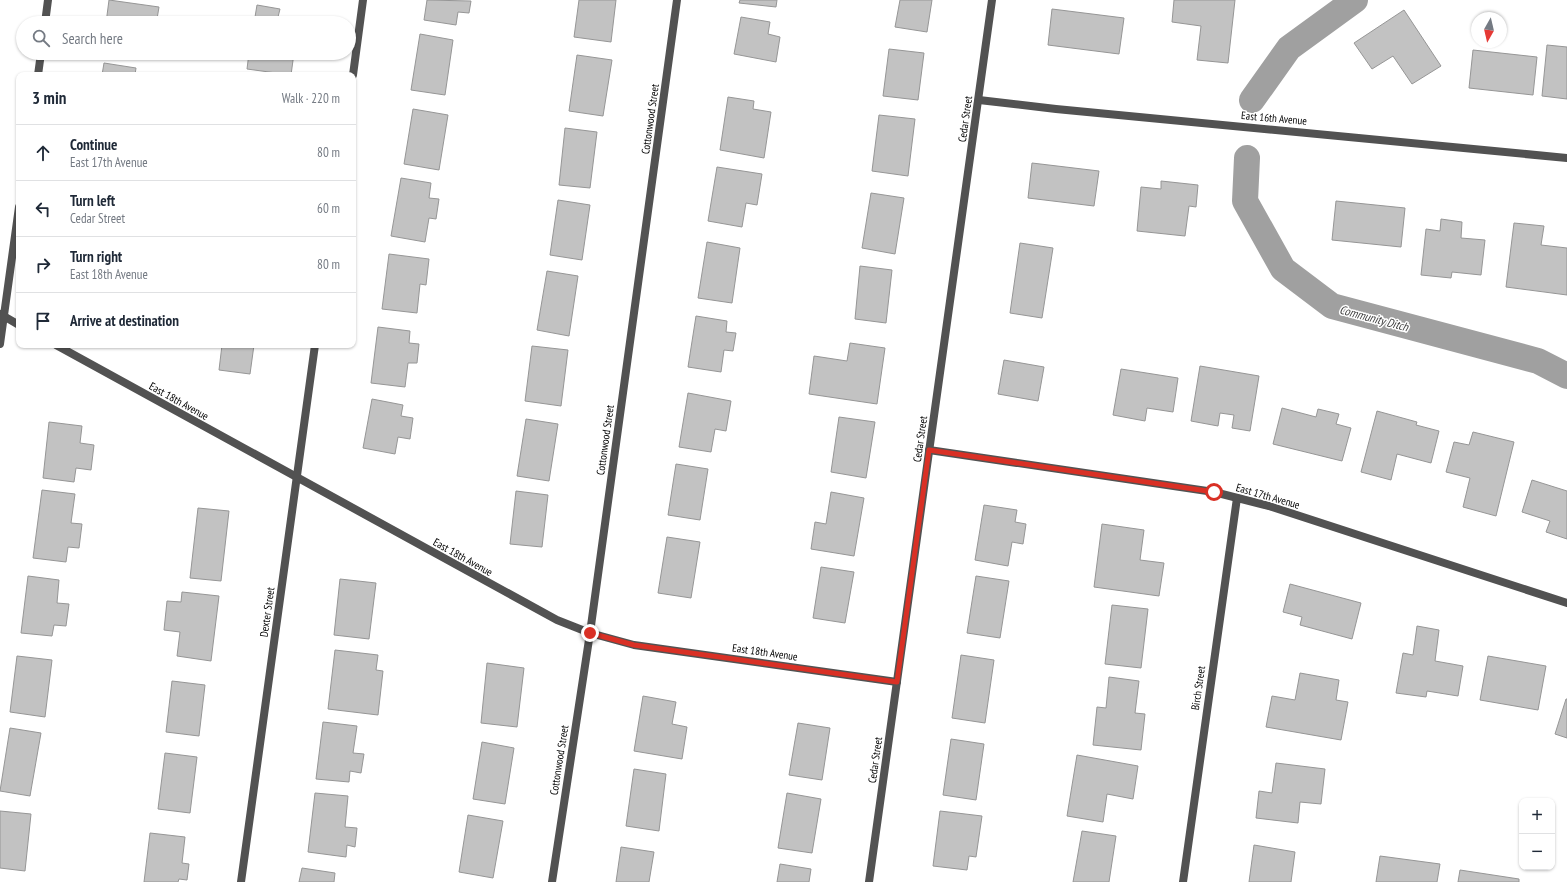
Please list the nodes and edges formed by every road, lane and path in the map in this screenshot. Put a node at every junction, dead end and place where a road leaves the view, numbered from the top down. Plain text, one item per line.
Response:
1 (48, 0) edge
2 (363, 0) edge
3 (677, 0) edge
4 (992, 0) edge
5 (46, 16) edge
6 (356, 52) edge
7 (40, 60) edge
8 (355, 60) edge
9 (38, 72) edge
10 (353, 72) edge
11 (978, 100) junction
12 (1567, 158) edge
13 (16, 226) edge
14 (2, 315) edge
15 (16, 323) edge
16 (0, 344) edge
17 (61, 348) edge
18 (315, 348) edge
19 (929, 450) junction
20 (296, 478) junction
21 (1236, 498) junction
22 (1567, 603) edge
23 (590, 633) junction
24 (897, 682) junction
25 (241, 882) edge
26 (552, 882) edge
27 (869, 882) edge
28 (1183, 882) edge

1 - 5 street
2 - 6 street
3 - 23 street, Cottonwood Street
4 - 11 street, Cedar Street
7 - 9 street
8 - 10 street
11 - 12 street, East 16th Avenue
11 - 19 street, Cedar Street
13 - 14 street
14 - 15 street
14 - 16 street
17 - 20 street, East 18th Avenue
18 - 20 street, Dexter Street
19 - 21 street, East 17th Avenue
19 - 24 street, Cedar Street
20 - 23 street, East 18th Avenue
20 - 25 street, Dexter Street
21 - 22 street, East 17th Avenue
21 - 28 street, Birch Street
23 - 24 street, East 18th Avenue
23 - 26 street, Cottonwood Street
24 - 27 street, Cedar Street

